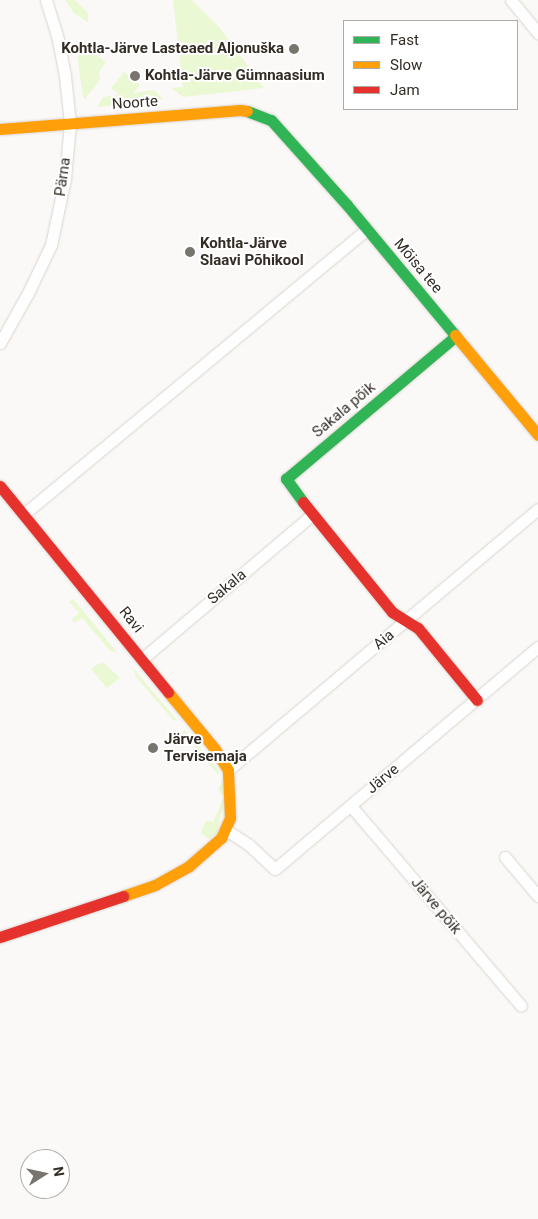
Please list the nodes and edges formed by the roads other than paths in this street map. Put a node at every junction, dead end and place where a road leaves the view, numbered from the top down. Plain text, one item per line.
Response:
1 (46, 0) edge
2 (511, 0) edge
3 (538, 33) edge
4 (271, 120) joint
5 (70, 123) junction
6 (0, 129) edge
7 (367, 230) junction
8 (456, 336) junction
9 (0, 343) edge
10 (538, 435) edge
11 (0, 486) edge
12 (538, 510) edge
13 (24, 514) junction
14 (312, 515) junction
15 (406, 621) junction
16 (538, 647) edge
17 (142, 659) junction
18 (477, 700) junction
19 (230, 774) junction
20 (351, 806) junction
21 (226, 830) junction
22 (505, 857) dead end
23 (538, 896) edge
24 (0, 937) edge
25 (521, 1006) dead end

1 - 5 street, Pärna
2 - 3 street
4 - 5 street, Noorte
4 - 7 street, Mõisa tee
5 - 6 street, Noorte
5 - 9 street, Pärna
7 - 8 street, Mõisa tee
7 - 13 street
8 - 10 street, Mõisa tee
8 - 14 street, Sakala põik
11 - 13 street, Ravi
12 - 15 street, Aia
13 - 17 street, Ravi
14 - 15 street
14 - 17 street, Sakala
15 - 18 street
15 - 19 street, Aia
16 - 18 street, Järve
17 - 19 street, Ravi
18 - 20 street, Järve
19 - 21 street
20 - 21 street, Järve
20 - 25 street, Järve põik
21 - 24 street
22 - 23 street

